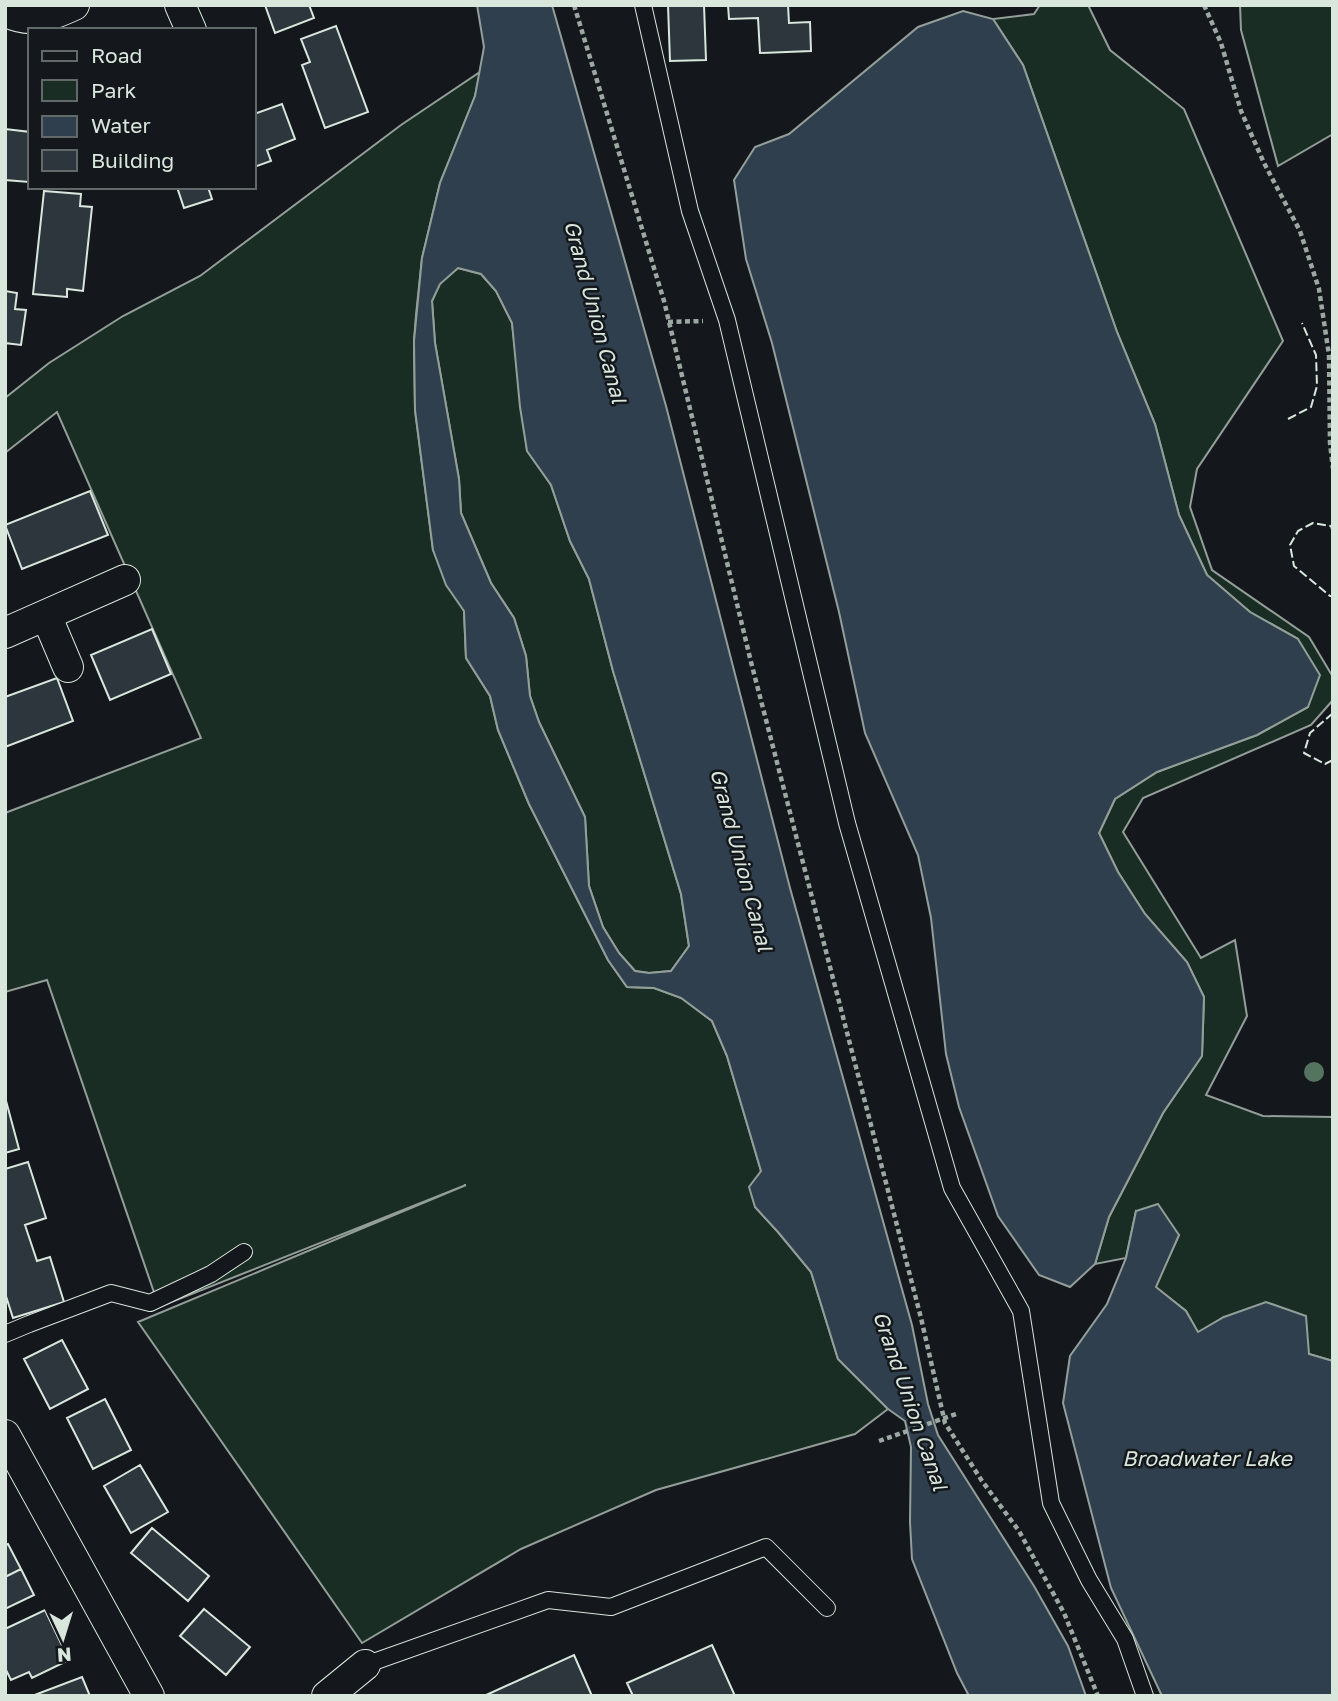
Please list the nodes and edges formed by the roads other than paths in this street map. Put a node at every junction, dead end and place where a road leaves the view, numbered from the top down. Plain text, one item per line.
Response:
1 (74, 5) edge
2 (180, 5) edge
3 (643, 5) edge
4 (5, 12) edge
5 (190, 28) edge
6 (125, 580) dead end
7 (46, 615) junction
8 (5, 633) edge
9 (68, 667) dead end
10 (244, 1252) dead end
11 (5, 1334) edge
12 (5, 1435) edge
13 (827, 1608) dead end
14 (365, 1665) joint
15 (149, 1696) edge
16 (327, 1696) edge
17 (1145, 1696) edge

1 - 4 street
2 - 5 street
3 - 17 lane
6 - 7 street
7 - 8 street
7 - 9 street
10 - 11 lane
12 - 15 street
13 - 14 lane
14 - 16 street

